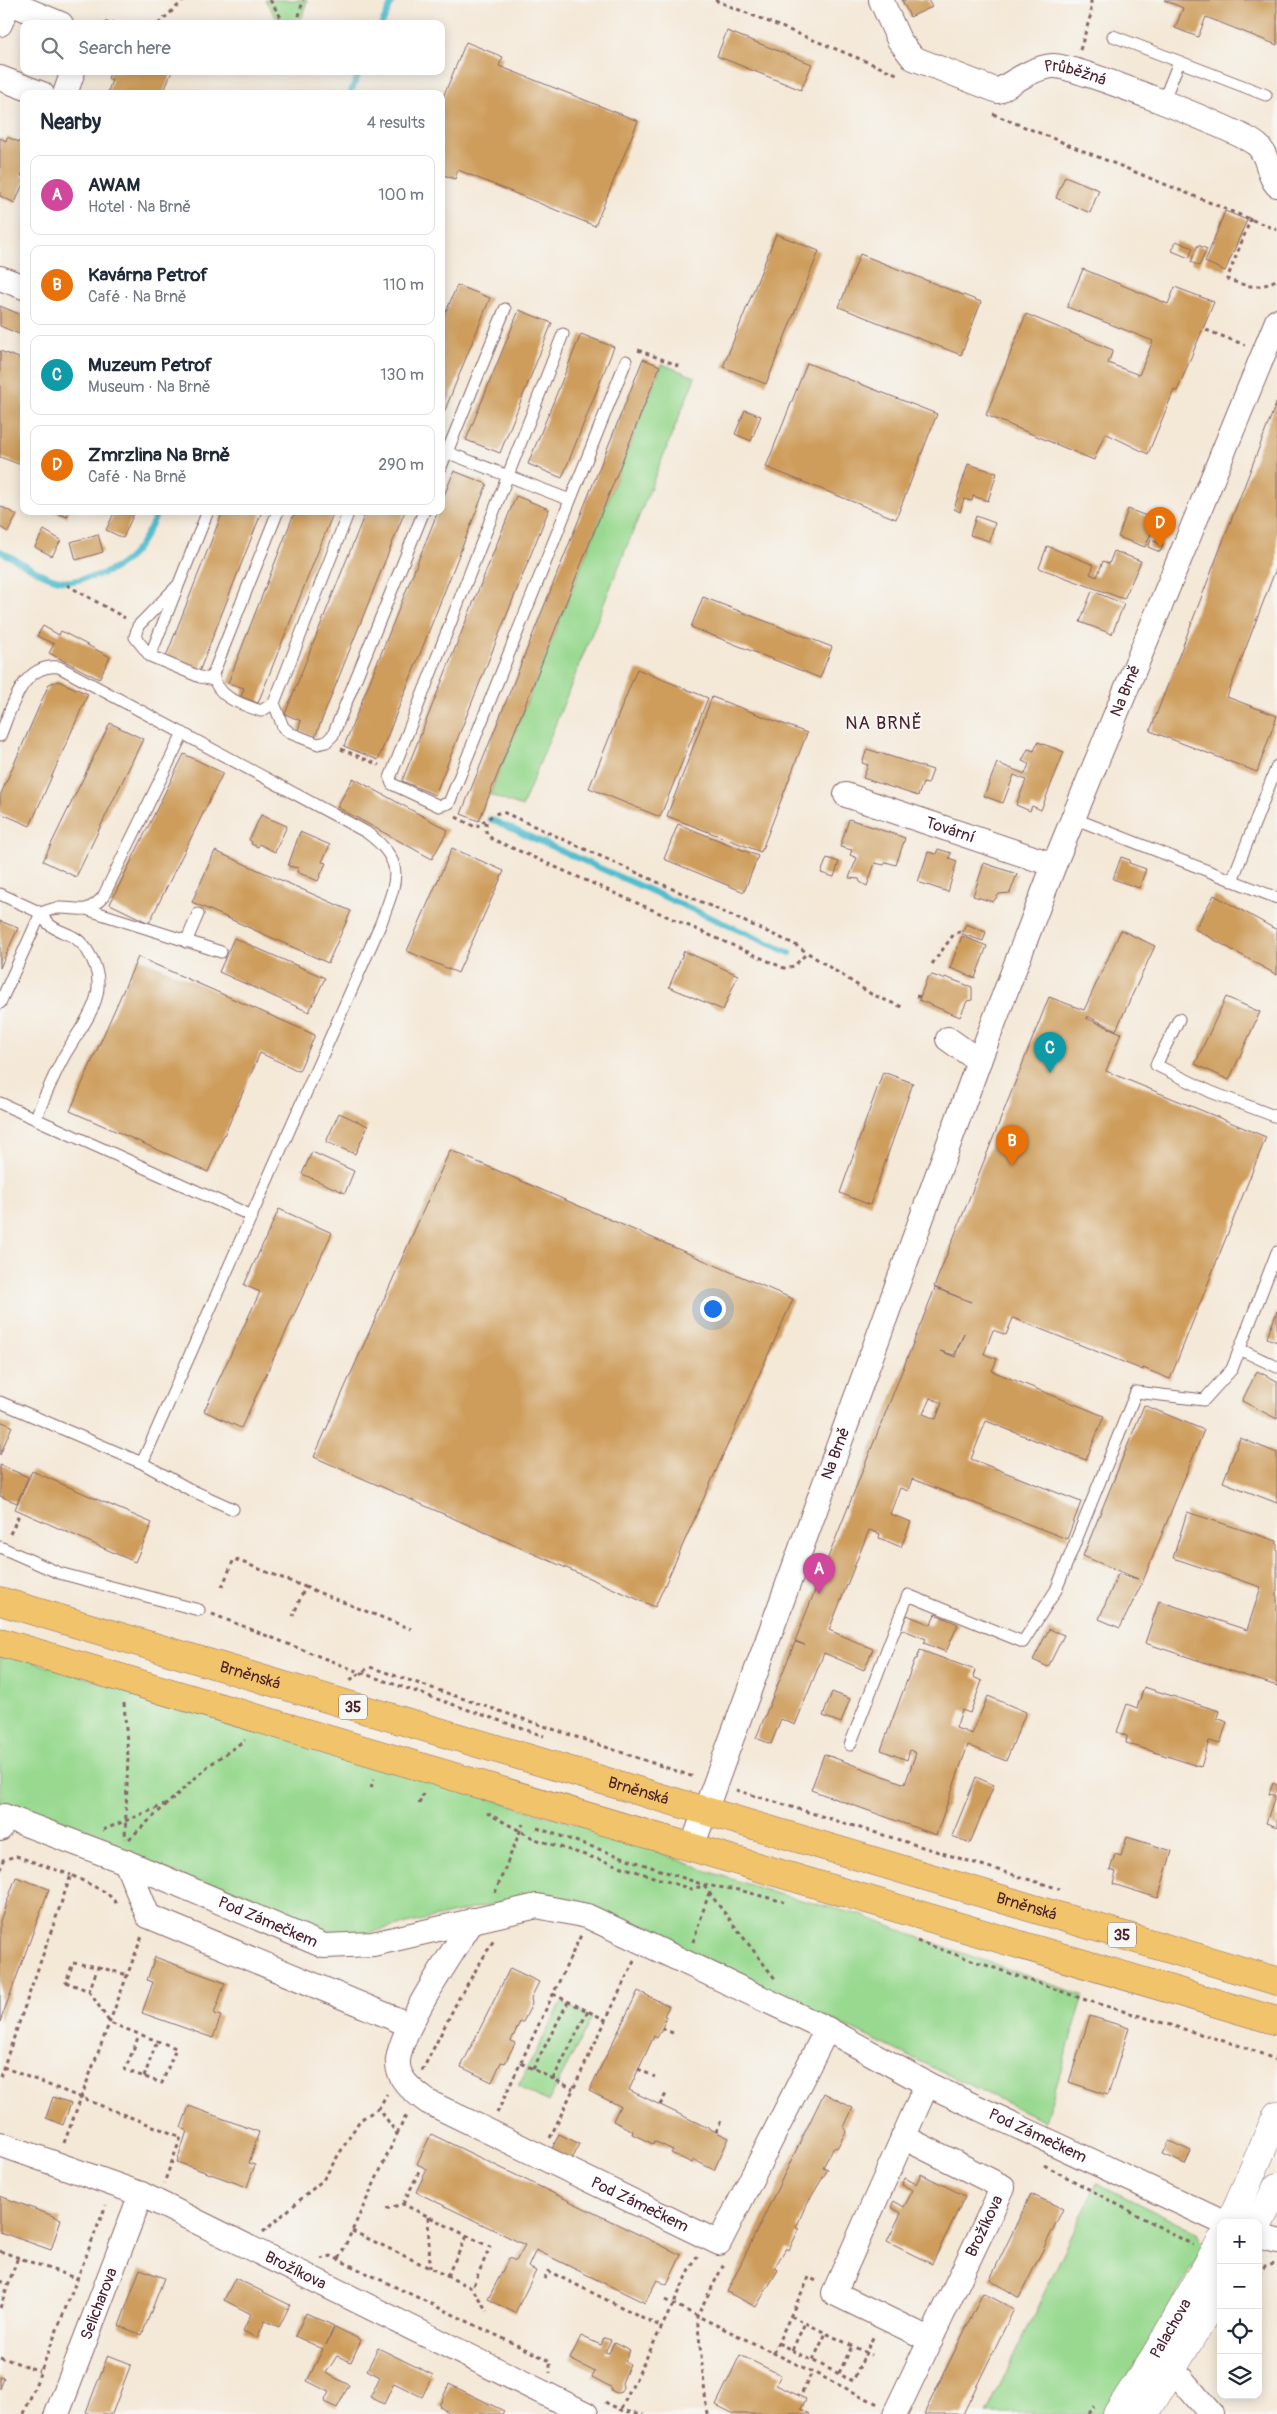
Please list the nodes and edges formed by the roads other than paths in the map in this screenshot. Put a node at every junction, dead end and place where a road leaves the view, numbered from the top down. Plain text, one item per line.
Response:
1 (881, 0) edge
2 (6, 1) edge
3 (51, 20) edge
4 (0, 24) edge
5 (1113, 36) dead end
6 (1179, 62) junction
7 (72, 75) edge
8 (0, 78) edge
9 (32, 90) edge
10 (66, 90) edge
11 (1266, 95) dead end
12 (1163, 102) junction
13 (1277, 185) edge
14 (0, 278) edge
15 (20, 286) edge
16 (504, 309) dead end
17 (1277, 321) edge
18 (563, 334) dead end
19 (626, 361) road end
20 (445, 449) edge
21 (445, 451) edge
22 (508, 476) junction
23 (570, 500) junction
24 (206, 515) edge
25 (276, 515) edge
26 (347, 515) edge
27 (422, 515) edge
28 (178, 585) junction
29 (150, 656) junction
30 (214, 680) junction
31 (274, 703) junction
32 (183, 733) junction
33 (0, 736) edge
34 (1277, 766) edge
35 (846, 795) dead end
36 (1073, 818) junction
37 (1054, 865) junction
38 (1232, 881) junction
39 (0, 894) edge
40 (1277, 898) edge
41 (86, 910) junction
42 (40, 913) junction
43 (198, 914) dead end
44 (186, 942) junction
45 (221, 952) dead end
46 (0, 1003) edge
47 (1179, 1019) dead end
48 (948, 1038) dead end
49 (979, 1061) junction
50 (0, 1103) edge
51 (1277, 1117) edge
52 (35, 1119) junction
53 (252, 1216) junction
54 (1277, 1252) edge
55 (1239, 1349) junction
56 (1277, 1367) edge
57 (0, 1402) edge
58 (142, 1463) junction
59 (233, 1508) dead end
60 (2, 1548) edge
61 (0, 1602) edge
62 (199, 1610) road end
63 (0, 1642) edge
64 (850, 1745) dead end
65 (705, 1812) junction
66 (2, 1822) edge
67 (692, 1847) junction
68 (126, 1862) junction
69 (479, 1919) junction
70 (1277, 1982) edge
71 (1277, 2021) edge
72 (410, 2025) junction
73 (827, 2029) junction
74 (927, 2084) junction
75 (1277, 2115) edge
76 (903, 2138) junction
77 (0, 2144) edge
78 (1277, 2187) edge
79 (149, 2198) junction
80 (1232, 2219) edge
81 (1261, 2219) edge
82 (1217, 2220) edge
83 (1262, 2237) edge
84 (1277, 2241) edge
85 (1217, 2248) edge
86 (1217, 2295) edge
87 (931, 2340) junction
88 (1172, 2368) junction
89 (1108, 2406) edge
90 (57, 2414) edge
91 (586, 2414) edge
92 (895, 2414) edge
93 (1145, 2414) edge
94 (1211, 2414) edge

1 - 12 street, Průběžná
2 - 3 street
2 - 4 street
5 - 6 lane
6 - 11 lane
6 - 12 lane
7 - 10 street
8 - 9 street
12 - 13 street, Průběžná
14 - 15 street
16 - 20 lane
17 - 36 street, Na Brně
18 - 22 lane
19 - 23 lane
21 - 22 lane
22 - 23 lane
22 - 23 lane
24 - 28 lane
25 - 30 lane
26 - 31 lane
27 - 31 lane
28 - 29 lane
28 - 29 lane
29 - 30 lane
30 - 31 lane
32 - 33 lane
32 - 41 lane
32 - 53 lane
34 - 38 lane
35 - 37 street, Tovární
36 - 37 street, Na Brně
36 - 38 lane
37 - 49 street, Na Brně
38 - 40 lane
39 - 42 lane
41 - 42 lane
41 - 44 lane
42 - 46 lane
42 - 52 lane
43 - 44 lane
44 - 45 lane
47 - 51 lane
48 - 49 street
49 - 65 street, Na Brně
50 - 52 lane
52 - 53 lane
53 - 58 lane
54 - 55 lane
55 - 56 lane
55 - 64 lane
57 - 58 lane
58 - 59 lane
60 - 62 lane
61 - 65 main road, Brněnská / 35
63 - 67 main road, 35
65 - 67 street, Na Brně
65 - 70 main road, Brněnská / 35
66 - 68 street, Pod Zámečkem
67 - 71 main road, 35
68 - 69 street, Pod Zámečkem
68 - 72 street
69 - 72 street
69 - 73 street, Pod Zámečkem
72 - 73 street, Pod Zámečkem
73 - 74 street, Pod Zámečkem
74 - 76 street
74 - 82 street, Pod Zámečkem
75 - 80 street
76 - 87 street
76 - 87 street, Brožíkova
77 - 79 street, Brožíkova
78 - 81 street
79 - 90 street, Selicharova
79 - 91 street, Brožíkova
83 - 84 street
85 - 89 street, Palachova
86 - 88 street, Palachova
87 - 92 street, Brožíkova
88 - 93 street, Palachova
88 - 94 street

